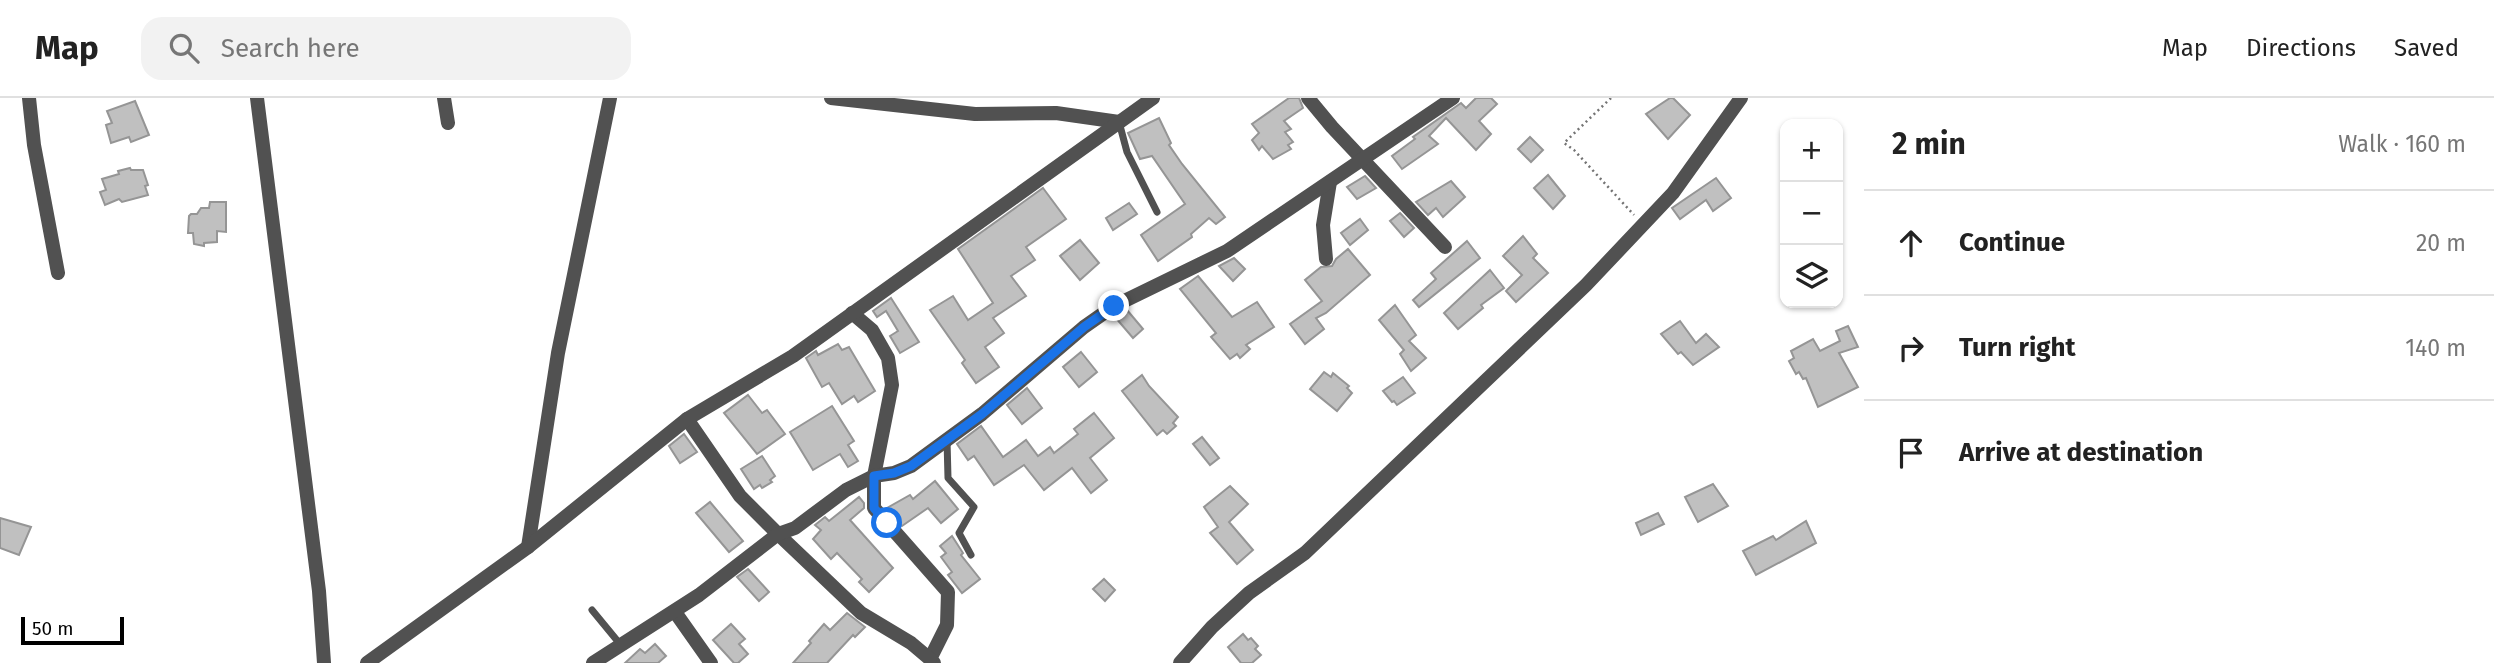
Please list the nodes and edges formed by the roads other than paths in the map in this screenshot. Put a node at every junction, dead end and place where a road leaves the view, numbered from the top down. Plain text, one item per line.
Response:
1 (29, 98) edge
2 (257, 98) edge
3 (444, 98) edge
4 (610, 98) edge
5 (831, 98) edge
6 (1153, 98) edge
7 (1308, 98) edge
8 (1453, 98) edge
9 (1741, 98) edge
10 (1119, 121) junction
11 (448, 123) dead end
12 (1363, 158) junction
13 (1330, 182) junction
14 (1157, 212) dead end
15 (1445, 247) dead end
16 (1326, 259) dead end
17 (58, 273) dead end
18 (852, 313) junction
19 (687, 419) junction
20 (947, 440) junction
21 (874, 476) junction
22 (778, 534) junction
23 (528, 547) junction
24 (971, 555) dead end
25 (593, 610) dead end
26 (675, 612) junction
27 (620, 644) junction
28 (932, 661) edge
29 (324, 663) edge
30 (367, 663) edge
31 (593, 663) edge
32 (711, 663) edge
33 (1180, 663) edge

1 - 17 street
2 - 29 street
3 - 11 street
4 - 23 street
5 - 10 street
6 - 10 street
7 - 12 street
8 - 12 street
9 - 33 street
10 - 14 lane
10 - 18 street
12 - 13 street
12 - 15 street
13 - 16 street
13 - 20 street
18 - 19 street
18 - 21 street
19 - 22 street
19 - 23 street
20 - 21 street
20 - 24 lane
21 - 22 street
21 - 28 street
22 - 26 street
22 - 28 street
23 - 30 street
25 - 27 lane
26 - 27 street
26 - 32 street
27 - 31 street

